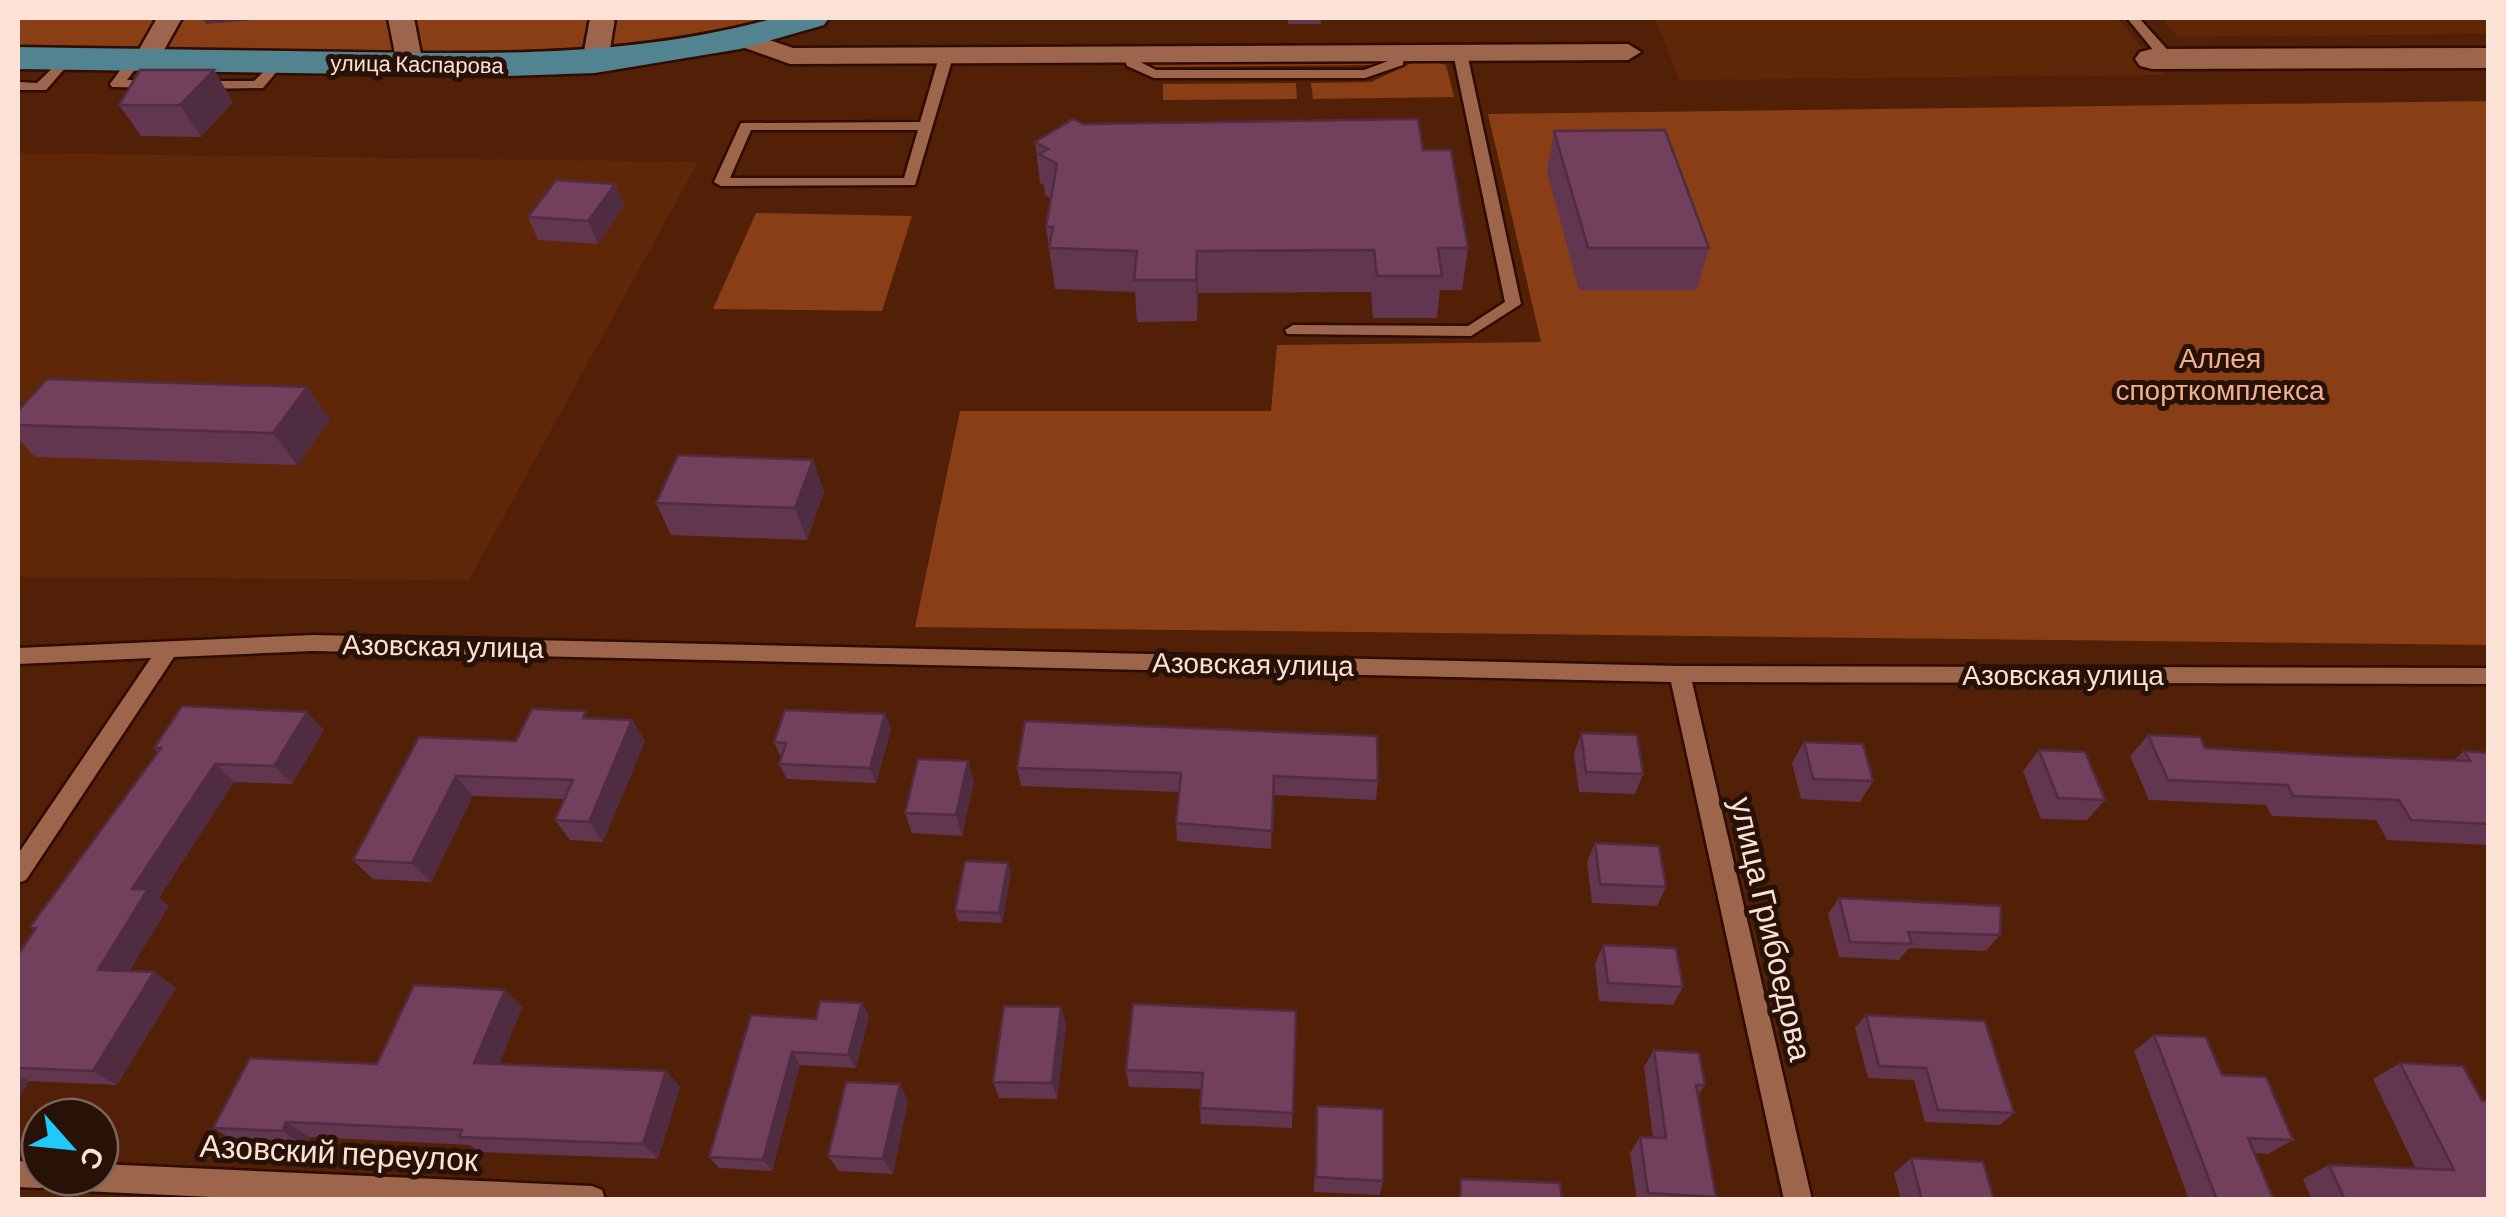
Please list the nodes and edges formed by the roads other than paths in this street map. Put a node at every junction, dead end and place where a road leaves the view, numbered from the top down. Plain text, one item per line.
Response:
1 (170, 18) edge
2 (401, 18) edge
3 (602, 18) edge
4 (812, 18) edge
5 (2133, 18) edge
6 (740, 38) junction
7 (1628, 52) dead end
8 (1460, 53) junction
9 (946, 57) junction
10 (18, 58) edge
11 (66, 58) junction
12 (2160, 58) joint
13 (2488, 58) edge
14 (278, 62) junction
15 (595, 62) junction
16 (410, 64) junction
17 (150, 68) junction
18 (188, 85) edge
19 (18, 86) edge
20 (926, 126) junction
21 (1293, 330) dead end
22 (166, 652) junction
23 (18, 656) edge
24 (1680, 674) junction
25 (2488, 676) edge
26 (18, 873) edge
27 (120, 1179) edge
28 (592, 1200) edge
29 (1798, 1200) edge

1 - 17 street
2 - 16 street
3 - 15 street
4 - 6 main road, улица Каспарова
5 - 12 lane
6 - 9 street
6 - 15 main road, улица Каспарова
7 - 8 street
8 - 9 street
8 - 21 lane
9 - 20 lane
10 - 11 main road, улица Каспарова
11 - 17 main road, улица Каспарова
11 - 19 lane
12 - 13 street
14 - 16 main road, улица Каспарова
14 - 17 main road, улица Каспарова
14 - 18 lane
15 - 16 main road, улица Каспарова
20 - 20 lane
22 - 23 lane, Азовская улица
22 - 24 lane, Азовская улица
22 - 26 lane
24 - 25 lane, Азовская улица
24 - 29 lane, улица Грибоедова
27 - 28 lane, Азовский переулок

